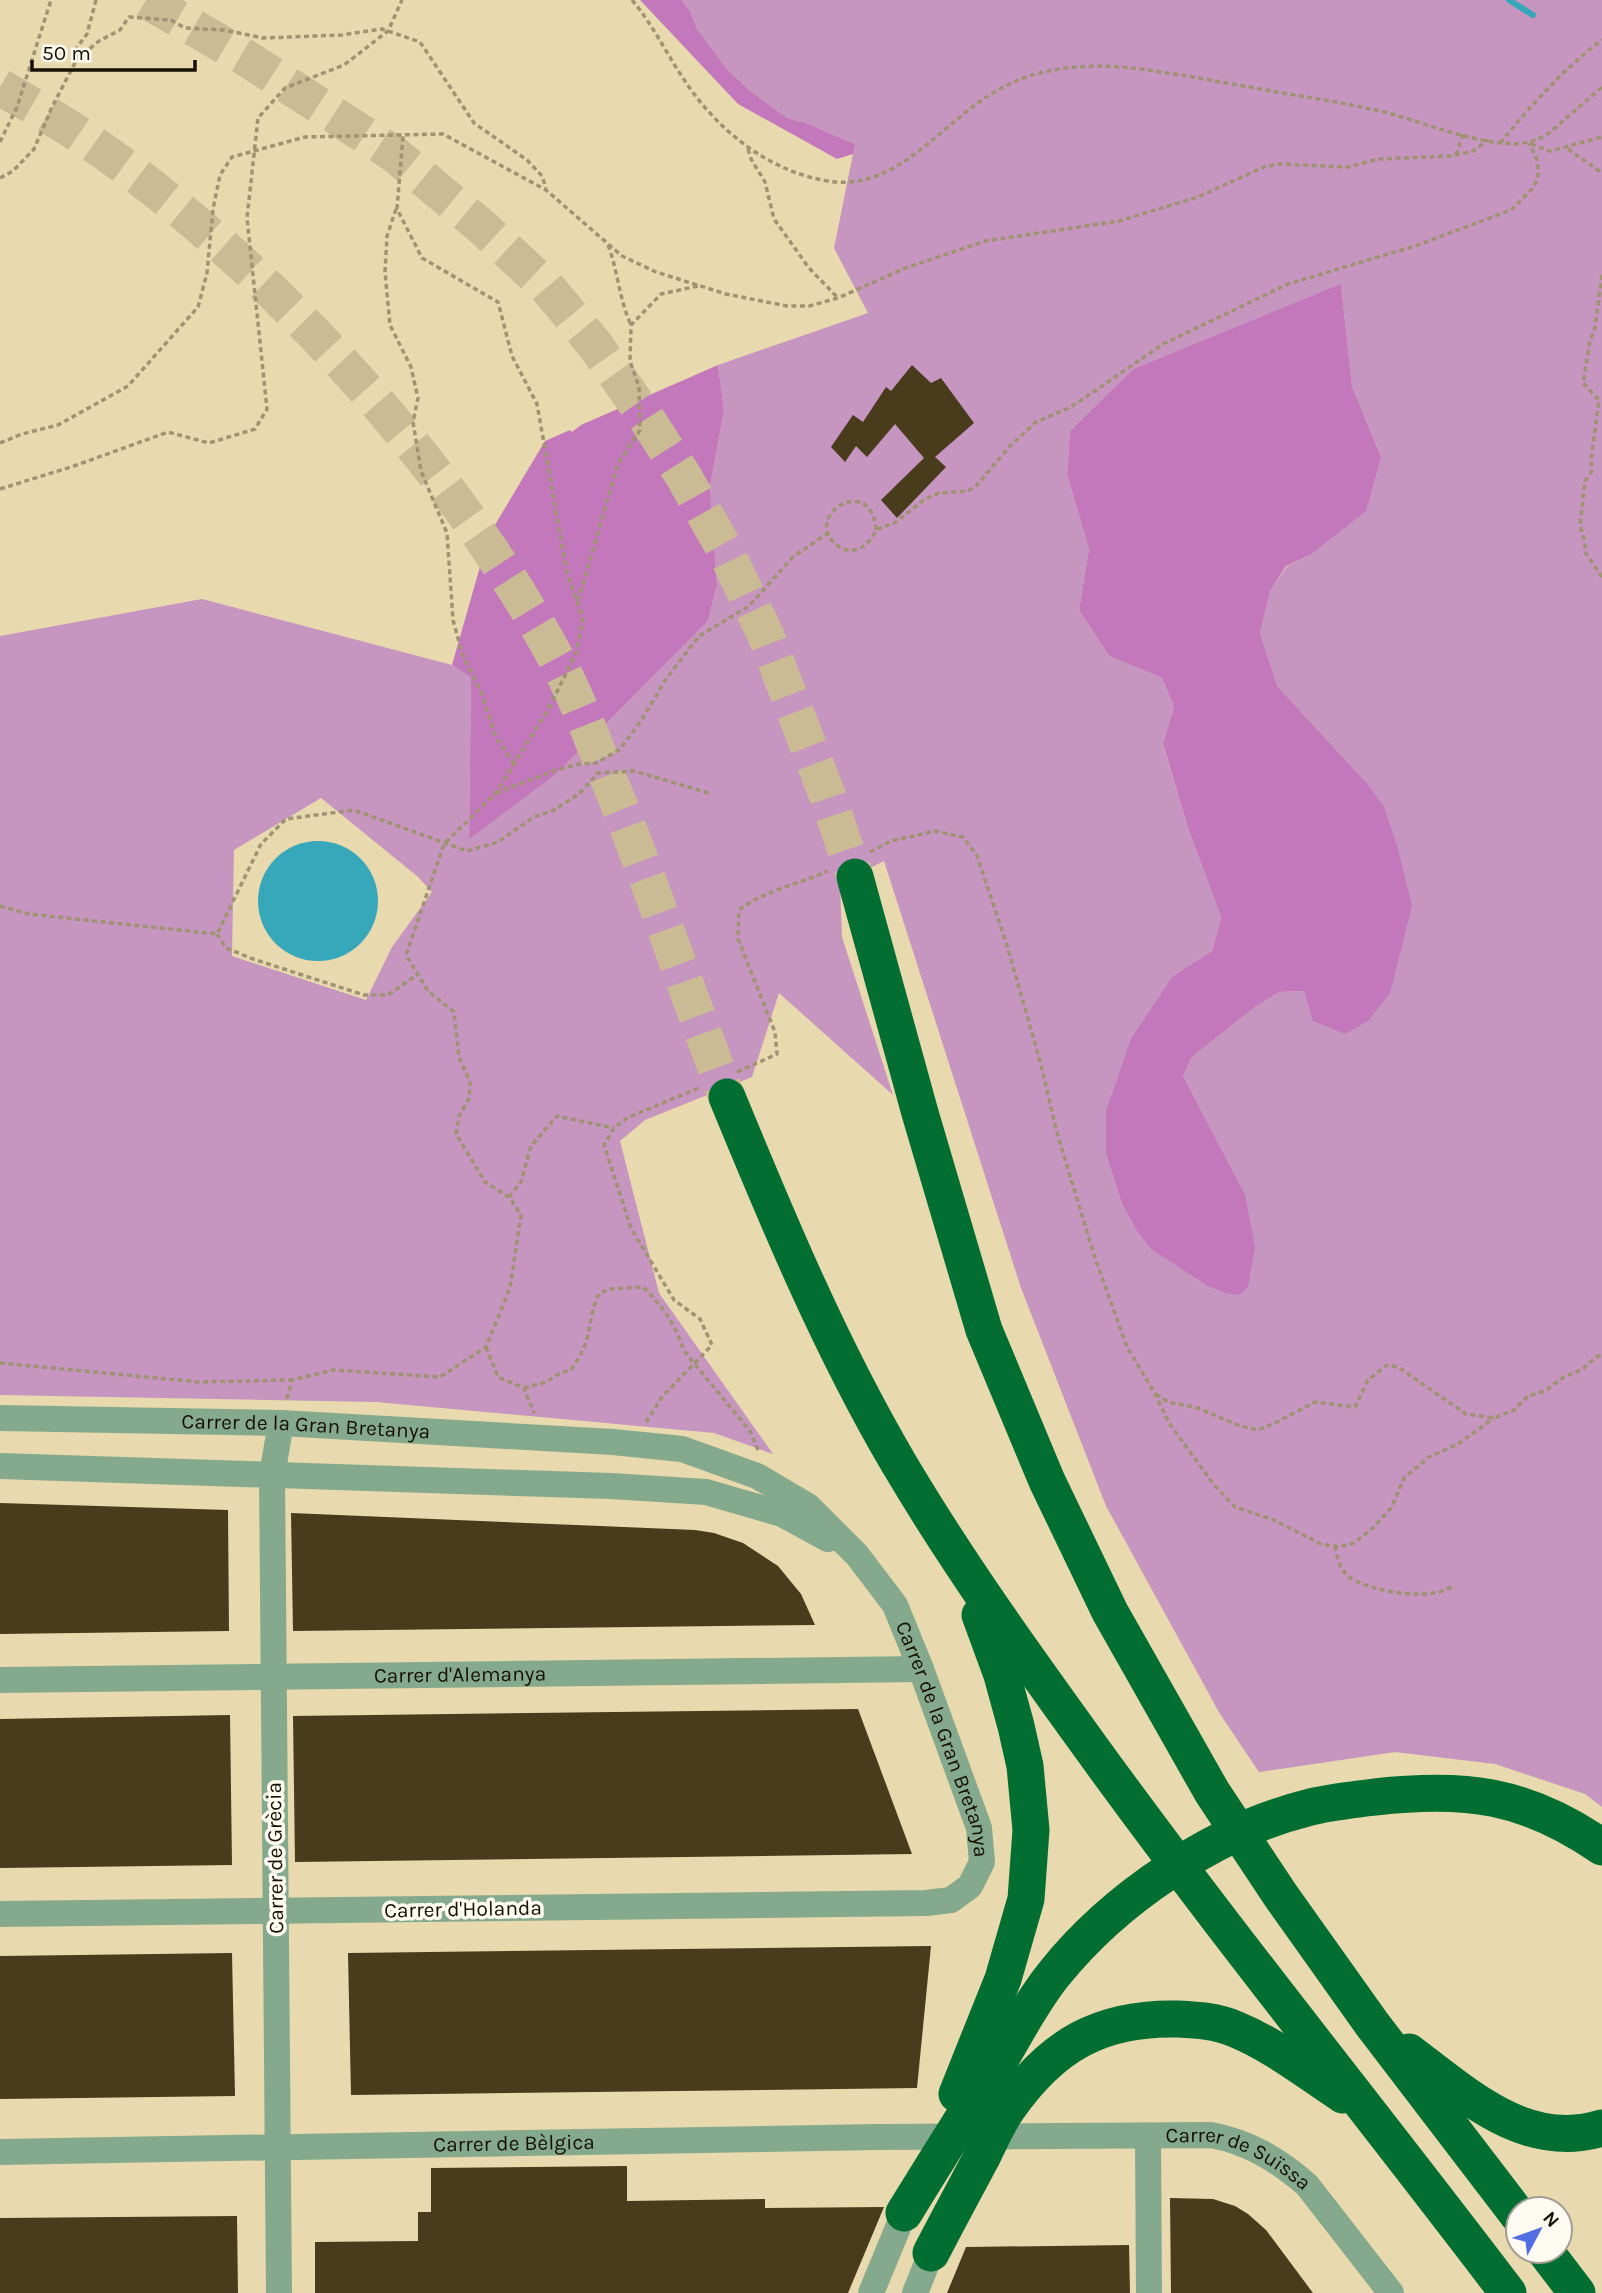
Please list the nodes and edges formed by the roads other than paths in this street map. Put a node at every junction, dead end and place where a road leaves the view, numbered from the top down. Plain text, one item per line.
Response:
1 (851, 867) tunnel mouth
2 (720, 1086) tunnel mouth
3 (0, 1418) edge
4 (281, 1423) junction
5 (624, 1443) junction
6 (0, 1466) edge
7 (272, 1475) junction
8 (611, 1486) junction
9 (857, 1555) junction
10 (961, 1565) junction
11 (921, 1669) junction
12 (273, 1678) junction
13 (0, 1680) edge
14 (1602, 1847) edge
15 (926, 1903) joint
16 (276, 1911) junction
17 (0, 1914) edge
18 (1372, 2024) junction
19 (992, 2073) junction
20 (1374, 2117) junction
21 (1602, 2128) edge
22 (1029, 2135) joint
23 (1148, 2137) junction
24 (278, 2147) junction
25 (0, 2152) edge
26 (1504, 2197) edge
27 (904, 2213) junction
28 (931, 2253) junction
29 (1556, 2265) edge
30 (279, 2293) edge
31 (871, 2293) edge
32 (915, 2293) edge
33 (1149, 2293) edge
34 (1391, 2293) edge
35 (1508, 2293) edge
36 (1577, 2293) edge

1 - 18 highway
2 - 10 highway
3 - 4 street, Carrer de la Gran Bretanya
4 - 5 street, Carrer de la Gran Bretanya
4 - 7 street, Carrer de Grècia
5 - 8 street
5 - 9 street, Carrer de la Gran Bretanya
6 - 7 street, Carrer de la Gran Bretanya
7 - 8 street, Carrer de la Gran Bretanya
7 - 12 street, Carrer de Grècia
8 - 9 street, Carrer de la Gran Bretanya
9 - 11 street, Carrer de la Gran Bretanya
10 - 20 highway
10 - 27 highway
11 - 12 street, Carrer d'Alemanya
11 - 15 street, Carrer de la Gran Bretanya
12 - 13 street, Carrer d'Alemanya
12 - 16 street, Carrer de Grècia
14 - 19 highway
15 - 16 street, Carrer d'Holanda
16 - 17 street, Carrer d'Holanda
16 - 24 street, Carrer de Grècia
18 - 21 highway
18 - 26 highway
19 - 27 highway
19 - 28 highway
20 - 28 highway
20 - 35 highway
22 - 23 street, Carrer de Suïssa
22 - 24 street, Carrer de Bèlgica
23 - 33 street
23 - 34 street, Carrer de Suïssa
24 - 25 street, Carrer de Bèlgica
24 - 30 street, Carrer de Grècia
27 - 31 street
28 - 32 street
29 - 36 highway

